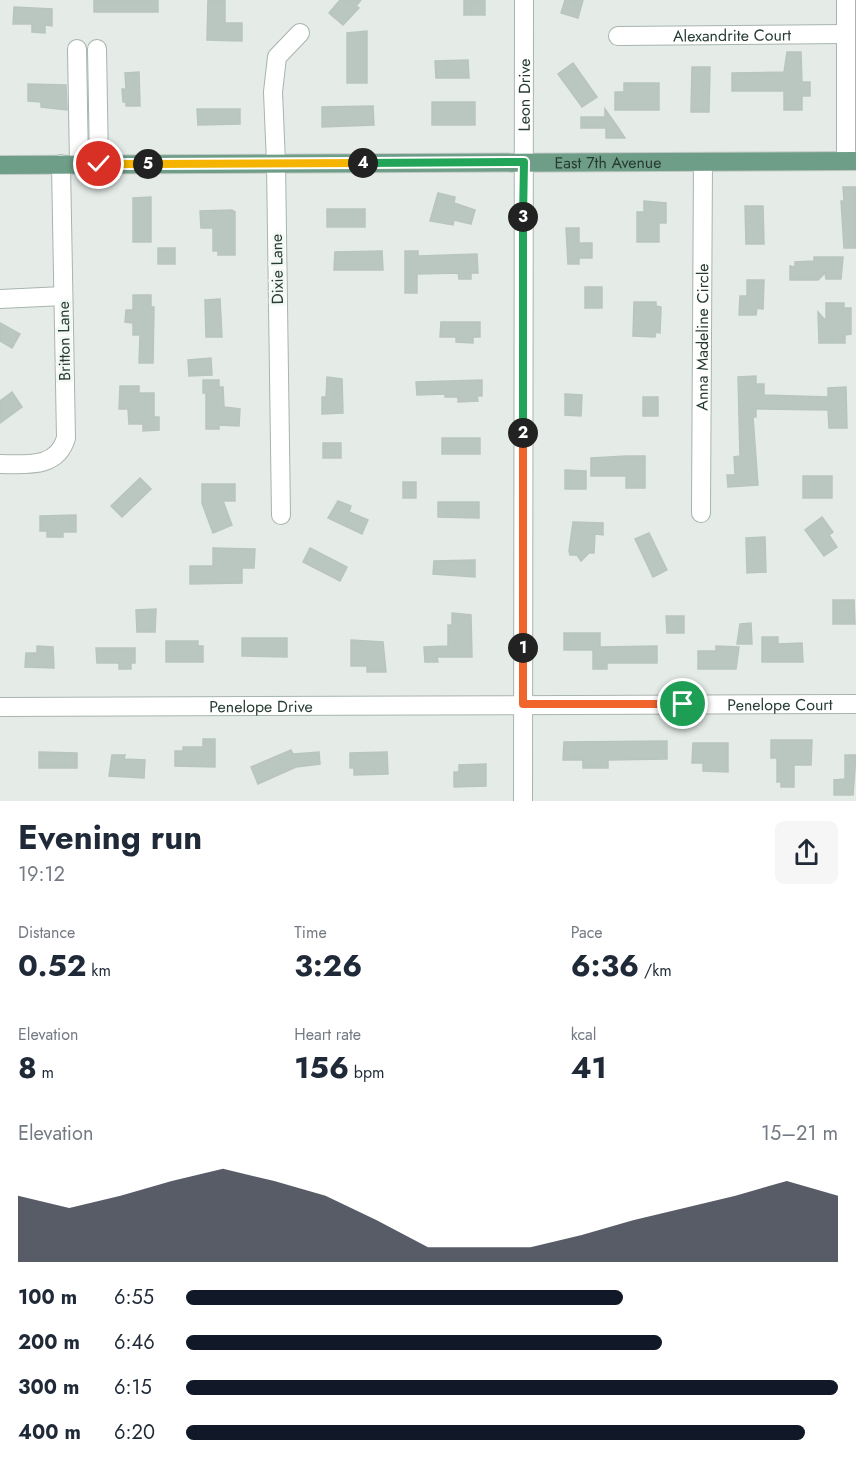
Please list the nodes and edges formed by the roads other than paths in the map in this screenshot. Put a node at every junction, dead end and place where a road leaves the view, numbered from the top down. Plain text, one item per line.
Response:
1 (524, 0) edge
2 (846, 0) edge
3 (300, 33) dead end
4 (846, 34) junction
5 (618, 36) dead end
6 (77, 49) dead end
7 (97, 49) dead end
8 (851, 161) edge
9 (524, 162) junction
10 (703, 162) junction
11 (276, 163) junction
12 (70, 164) junction
13 (99, 164) junction
14 (0, 165) edge
15 (63, 296) junction
16 (0, 299) edge
17 (0, 465) edge
18 (701, 513) dead end
19 (281, 515) dead end
20 (523, 704) junction
21 (856, 704) edge
22 (0, 707) edge
23 (523, 801) edge

1 - 9 street, Leon Drive
2 - 4 street
3 - 11 street, Dixie Lane
4 - 5 street, Alexandrite Court
4 - 8 street
6 - 12 street, Britton Lane
7 - 13 street
8 - 10 main road, East 7th Avenue
9 - 10 main road, East 7th Avenue
9 - 11 main road, East 7th Avenue
9 - 20 street, Leon Drive
10 - 18 street, Anna Madeline Circle
11 - 13 main road, East 7th Avenue
11 - 19 street, Dixie Lane
12 - 13 main road, East 7th Avenue
12 - 14 main road, East 7th Avenue
12 - 15 street, Britton Lane
15 - 16 street
15 - 17 street, Britton Lane
20 - 21 street, Penelope Court
20 - 22 street, Penelope Drive
20 - 23 street, Leon Drive

